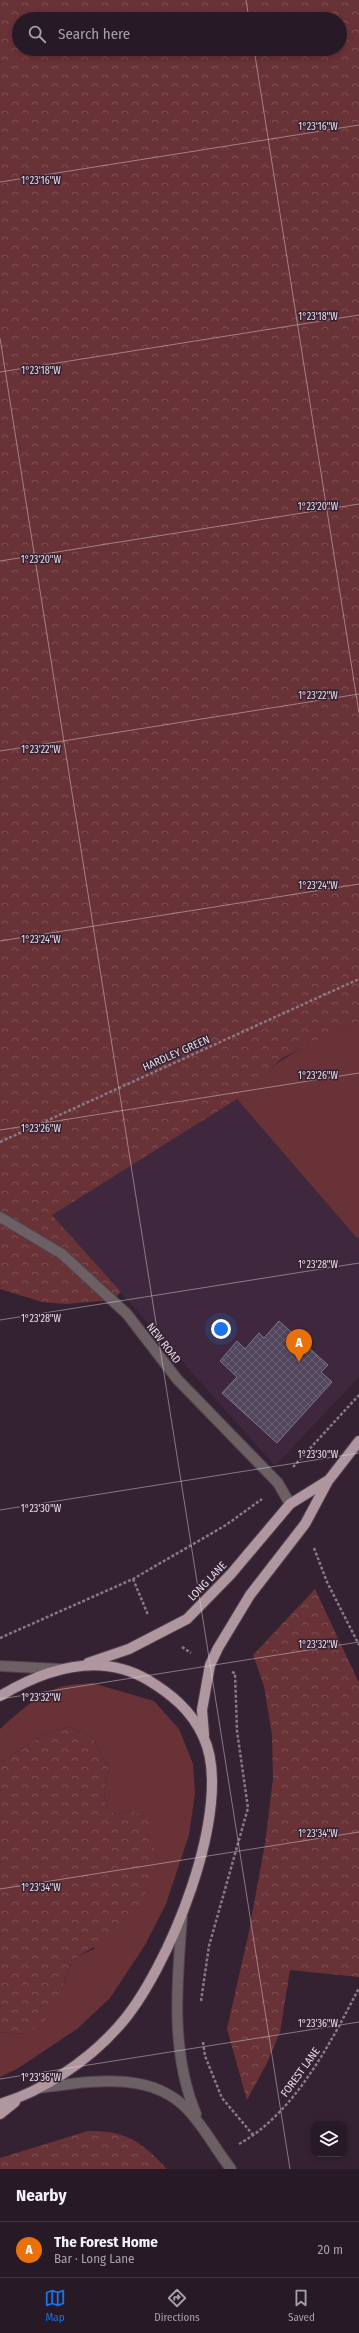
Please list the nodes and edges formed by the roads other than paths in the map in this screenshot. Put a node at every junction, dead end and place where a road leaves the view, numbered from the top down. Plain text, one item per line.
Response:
1 (0, 1217) edge
2 (359, 1441) edge
3 (328, 1481) junction
4 (290, 1504) junction
5 (80, 1665) junction
6 (0, 1666) edge
7 (63, 1669) junction
8 (0, 1696) edge
9 (204, 1737) junction
10 (182, 1912) junction
11 (37, 2088) junction
12 (20, 2098) junction
13 (0, 2104) edge
14 (0, 2114) edge
15 (199, 2123) junction
16 (231, 2169) edge

1 - 4 street, NEW ROAD
2 - 3 main road, LONG LANE
3 - 4 main road, LONG LANE
3 - 9 main road, LONG LANE
4 - 5 main road, LONG LANE
5 - 7 main road
5 - 9 main road
6 - 7 street
7 - 8 main road
9 - 10 main road
10 - 11 main road
10 - 15 street
11 - 12 main road
11 - 15 street
12 - 13 main road
12 - 14 main road
15 - 16 street

